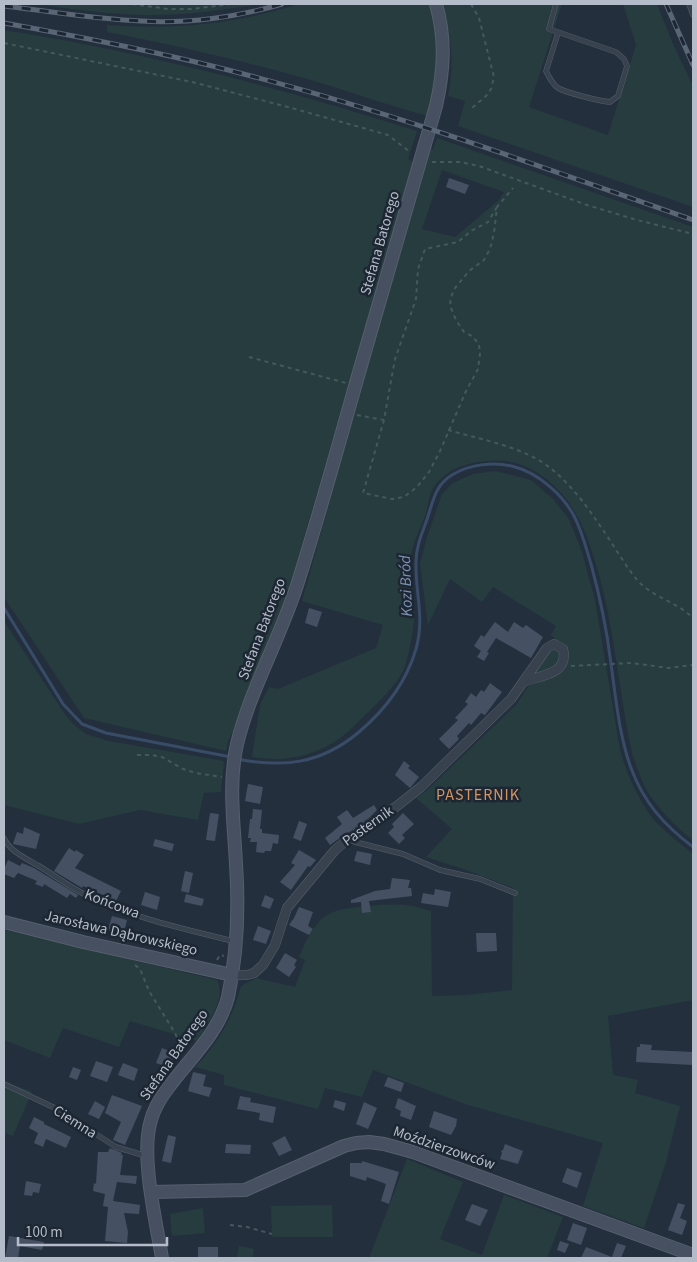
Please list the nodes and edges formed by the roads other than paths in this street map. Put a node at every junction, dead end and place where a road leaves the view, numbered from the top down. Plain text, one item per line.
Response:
1 (436, 4) edge
2 (556, 4) edge
3 (689, 4) edge
4 (693, 15) edge
5 (558, 33) junction
6 (523, 682) junction
7 (4, 838) edge
8 (349, 838) junction
9 (515, 893) dead end
10 (4, 922) edge
11 (235, 941) junction
12 (232, 975) junction
13 (4, 1084) edge
14 (148, 1156) junction
15 (152, 1192) junction
16 (693, 1255) edge
17 (162, 1258) edge

1 - 11 street, Stefana Batorego
2 - 5 lane
3 - 4 lane
5 - 5 lane
6 - 6 street, Pasternik
6 - 8 street, Pasternik
7 - 11 lane, Końcowa
8 - 9 lane
8 - 12 street, Pasternik
10 - 12 street, Jarosława Dąbrowskiego
11 - 12 street, Stefana Batorego
12 - 14 street, Stefana Batorego
13 - 14 lane, Ciemna
14 - 15 street, Stefana Batorego
15 - 16 street, Moździerzowców
15 - 17 street, Stefana Batorego

